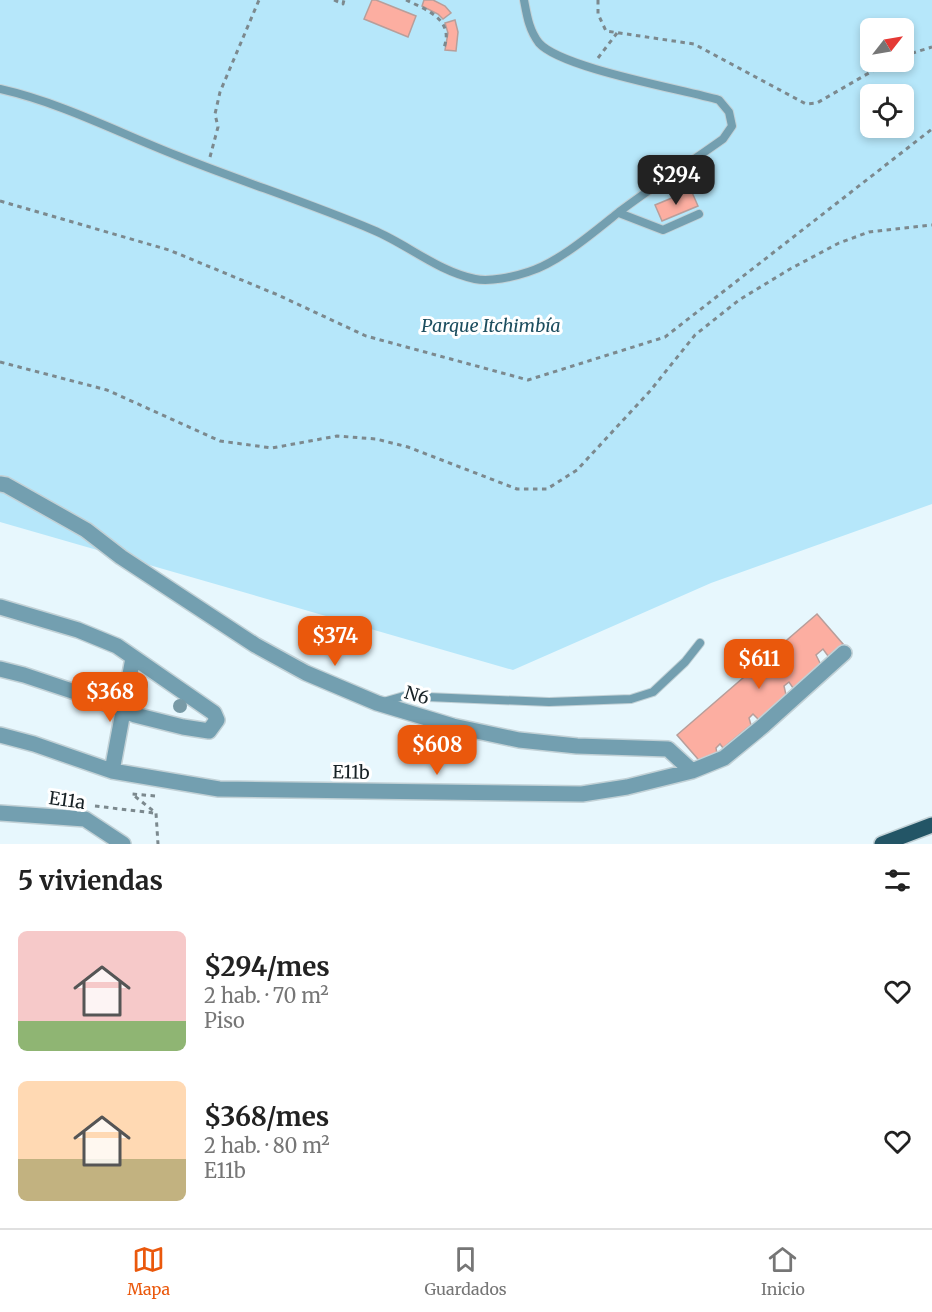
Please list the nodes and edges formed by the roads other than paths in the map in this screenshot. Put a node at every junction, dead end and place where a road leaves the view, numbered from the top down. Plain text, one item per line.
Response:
1 (524, 0) edge
2 (0, 89) edge
3 (619, 213) junction
4 (699, 214) dead end
5 (0, 484) edge
6 (0, 607) edge
7 (700, 643) dead end
8 (844, 653) dead end
9 (133, 657) junction
10 (0, 669) edge
11 (377, 703) junction
12 (123, 710) junction
13 (0, 735) edge
14 (112, 771) junction
15 (692, 771) junction
16 (0, 813) edge
17 (932, 825) edge
18 (123, 844) edge
19 (882, 844) edge

1 - 3 lane
2 - 3 lane
3 - 4 lane
5 - 11 street, N6
6 - 9 street
7 - 11 lane
8 - 15 street, E11b
9 - 12 street
9 - 12 street
10 - 12 street
11 - 15 street, N6
12 - 14 street
13 - 14 street, E11b
14 - 15 street, E11b
16 - 18 street, E11a
17 - 19 main road

